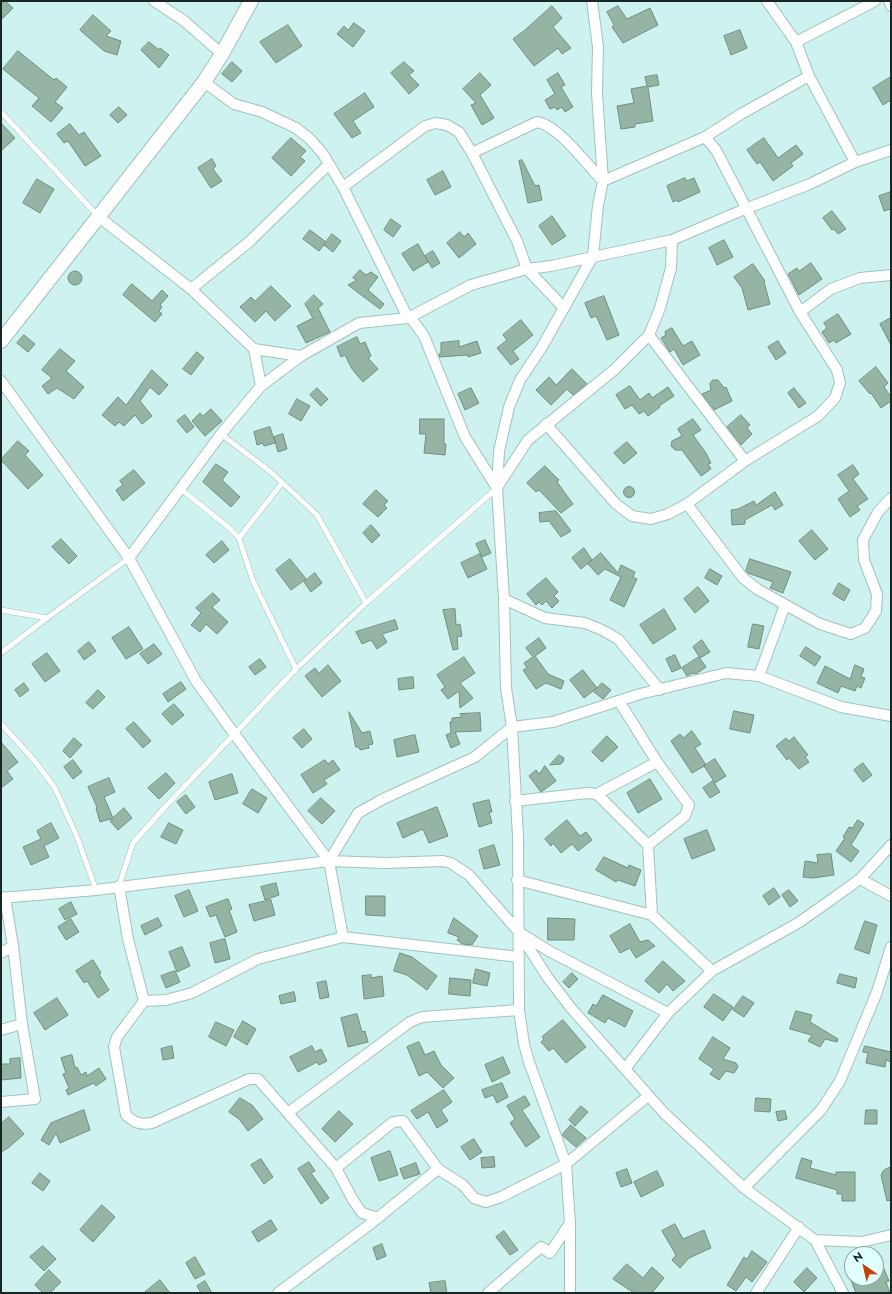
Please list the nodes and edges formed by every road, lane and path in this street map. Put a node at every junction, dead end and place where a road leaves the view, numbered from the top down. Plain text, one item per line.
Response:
1 (154, 1) edge
2 (251, 1) edge
3 (592, 1) edge
4 (766, 1) edge
5 (875, 1) edge
6 (889, 1) edge
7 (891, 6) edge
8 (796, 42) junction
9 (222, 54) junction
10 (809, 76) junction
11 (204, 82) junction
12 (1, 112) edge
13 (705, 137) junction
14 (891, 150) edge
15 (472, 153) junction
16 (855, 162) junction
17 (329, 164) junction
18 (603, 181) junction
19 (343, 187) junction
20 (745, 208) junction
21 (99, 217) junction
22 (672, 240) junction
23 (593, 256) junction
24 (527, 269) junction
25 (891, 275) edge
26 (191, 289) junction
27 (564, 308) junction
28 (800, 312) junction
29 (408, 318) junction
30 (649, 335) junction
31 (1, 341) edge
32 (254, 349) junction
33 (301, 356) junction
34 (1, 381) edge
35 (261, 386) junction
36 (546, 424) junction
37 (222, 434) junction
38 (745, 461) junction
39 (282, 483) junction
40 (497, 488) junction
41 (181, 489) junction
42 (891, 498) edge
43 (687, 504) junction
44 (239, 538) junction
45 (129, 558) junction
46 (504, 599) junction
47 (366, 603) junction
48 (786, 605) junction
49 (1, 610) edge
50 (47, 618) junction
51 (1, 653) edge
52 (296, 669) junction
53 (759, 676) junction
54 (660, 690) junction
55 (619, 702) junction
56 (891, 716) edge
57 (1, 724) edge
58 (512, 727) junction
59 (234, 735) junction
60 (656, 762) junction
61 (597, 794) junction
62 (515, 801) junction
63 (648, 845) junction
64 (891, 845) edge
65 (329, 861) junction
66 (860, 879) junction
67 (517, 880) junction
68 (119, 886) junction
69 (96, 890) junction
70 (891, 896) edge
71 (3, 897) edge
72 (652, 915) junction
73 (518, 931) junction
74 (343, 937) junction
75 (13, 946) junction
76 (891, 947) edge
77 (1, 953) edge
78 (519, 958) junction
79 (712, 970) junction
80 (144, 1000) junction
81 (519, 1010) junction
82 (668, 1013) junction
83 (22, 1024) junction
84 (1, 1030) edge
85 (625, 1069) junction
86 (648, 1096) junction
87 (1, 1102) edge
88 (289, 1112) junction
89 (566, 1164) junction
90 (336, 1168) junction
91 (438, 1169) junction
92 (744, 1188) junction
93 (378, 1218) junction
94 (570, 1222) junction
95 (799, 1227) junction
96 (891, 1235) edge
97 (815, 1240) junction
98 (278, 1293) edge
99 (488, 1293) edge
100 (570, 1293) edge
101 (756, 1293) edge
102 (843, 1293) edge

1 - 9 street
2 - 9 street
3 - 18 street
4 - 8 street
5 - 8 street
6 - 7 street
8 - 10 street
9 - 11 street
10 - 13 street
10 - 16 street
11 - 17 street
11 - 21 street
12 - 21 lane
13 - 18 street
13 - 20 street
14 - 16 street
15 - 18 street
15 - 19 street
15 - 24 street
16 - 20 street
17 - 19 street
17 - 26 street
18 - 23 street
19 - 29 street
20 - 22 street
20 - 28 street
21 - 26 street
21 - 31 street
22 - 23 street
22 - 30 street
23 - 24 street
23 - 27 street
24 - 27 street
24 - 29 street
25 - 28 street
26 - 32 street
27 - 40 street
28 - 38 street
29 - 33 street
29 - 40 street
30 - 36 street
30 - 38 street
32 - 33 street
32 - 35 street
33 - 35 street
34 - 45 street
35 - 37 street
36 - 40 street
36 - 43 street
37 - 39 lane
37 - 41 street
38 - 43 street
39 - 44 lane
39 - 47 lane
40 - 46 street
40 - 47 lane
41 - 44 lane
41 - 45 street
42 - 48 street
43 - 48 street
44 - 52 lane
45 - 50 lane
45 - 59 street
46 - 54 street
46 - 58 street
47 - 52 lane
48 - 53 street
49 - 50 lane
50 - 51 lane
52 - 59 lane
53 - 54 street
53 - 56 street
54 - 55 street
55 - 58 street
55 - 60 street
57 - 69 lane
58 - 62 street
58 - 65 street
59 - 65 street
59 - 68 lane
60 - 61 street
60 - 63 street
61 - 62 street
61 - 63 street
62 - 67 street
63 - 72 street
64 - 66 street
65 - 68 street
65 - 73 street
65 - 74 street
66 - 70 street
66 - 79 street
67 - 72 street
67 - 73 street
68 - 69 street
68 - 80 street
69 - 71 street
71 - 75 street
72 - 79 street
73 - 78 street
73 - 82 street
73 - 85 street
74 - 78 street
74 - 80 street
75 - 77 street
75 - 83 street
76 - 92 street
78 - 81 street
79 - 82 street
80 - 88 street
81 - 88 street
81 - 89 street
82 - 85 street
83 - 84 street
83 - 87 street
85 - 86 street
86 - 89 street
86 - 92 street
88 - 90 street
89 - 91 street
89 - 94 street
90 - 91 street
90 - 93 street
91 - 93 street
92 - 95 street
93 - 98 street
94 - 99 street
94 - 100 street
95 - 97 street
95 - 101 street
96 - 97 street
97 - 102 street

